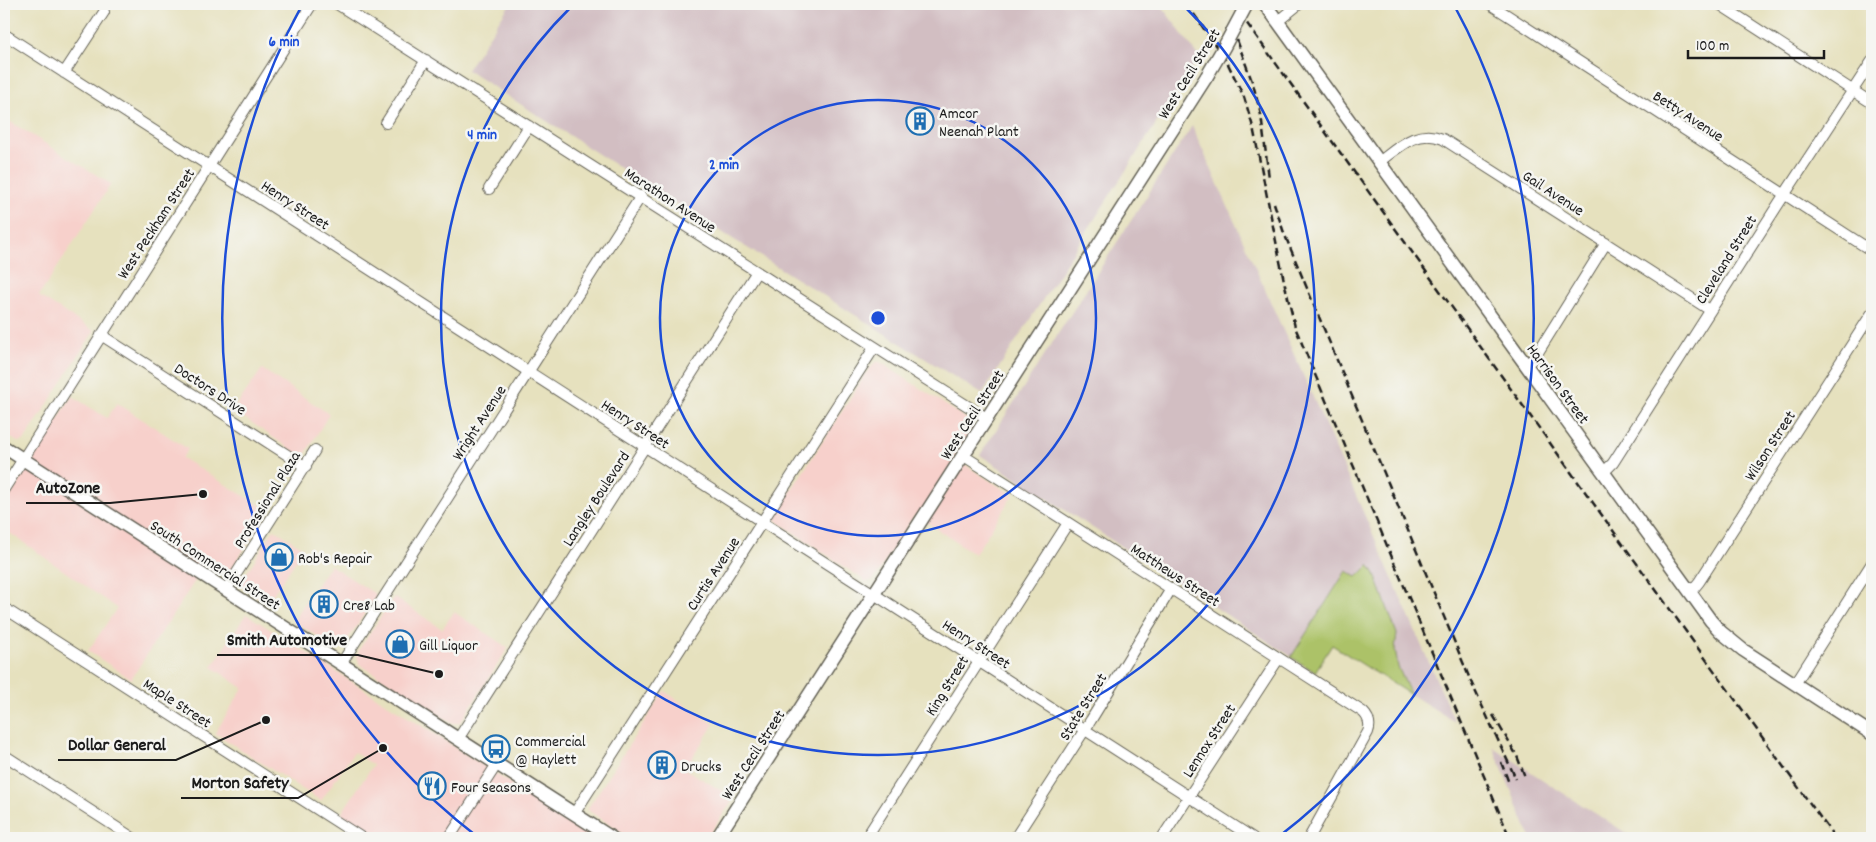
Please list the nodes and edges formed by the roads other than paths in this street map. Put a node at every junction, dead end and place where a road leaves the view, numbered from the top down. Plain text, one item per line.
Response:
1 (312, 4) edge
2 (337, 4) edge
3 (1247, 4) edge
4 (1265, 4) edge
5 (1299, 4) edge
6 (1490, 4) edge
7 (1719, 4) edge
8 (104, 12) dead end
9 (1278, 21) junction
10 (4, 34) edge
11 (426, 60) junction
12 (1872, 61) edge
13 (64, 73) junction
14 (1853, 91) junction
15 (1872, 103) edge
16 (386, 123) dead end
17 (529, 126) junction
18 (1379, 162) junction
19 (209, 166) junction
20 (489, 189) dead end
21 (1784, 195) junction
22 (640, 196) junction
23 (1606, 243) junction
24 (1872, 251) edge
25 (756, 272) junction
26 (1710, 310) junction
27 (1872, 312) edge
28 (101, 335) junction
29 (874, 348) junction
30 (1526, 365) junction
31 (528, 371) junction
32 (988, 419) junction
33 (4, 447) edge
34 (646, 447) junction
35 (315, 450) dead end
36 (964, 456) junction
37 (22, 459) junction
38 (306, 467) junction
39 (1604, 472) junction
40 (4, 489) edge
41 (763, 522) junction
42 (1068, 523) junction
43 (1872, 563) edge
44 (1171, 589) junction
45 (226, 590) junction
46 (1690, 593) junction
47 (875, 594) junction
48 (4, 608) edge
49 (1279, 658) junction
50 (978, 662) junction
51 (341, 664) junction
52 (1795, 684) junction
53 (1084, 730) junction
54 (1872, 734) edge
55 (458, 739) junction
56 (4, 755) edge
57 (497, 764) junction
58 (1189, 797) junction
59 (574, 814) junction
60 (133, 838) edge
61 (362, 838) edge
62 (449, 838) edge
63 (612, 838) edge
64 (717, 838) edge
65 (866, 838) edge
66 (1015, 838) edge
67 (1162, 838) edge
68 (1252, 838) edge
69 (1309, 838) edge

1 - 19 street, West Peckham Street
2 - 11 street, Marathon Avenue
3 - 32 main road, West Cecil Street, bridge
4 - 9 main road, Harrison Street
5 - 9 street
6 - 21 street, Betty Avenue
7 - 14 street
8 - 13 street
9 - 18 main road, Harrison Street
10 - 13 street, Henry Street
11 - 16 street
11 - 17 street, Marathon Avenue
12 - 14 street, Cleveland Street
13 - 19 street, Henry Street
14 - 15 street
14 - 21 street, Cleveland Street
17 - 20 street
17 - 22 street, Marathon Avenue
18 - 23 street, Gail Avenue
18 - 30 main road, Harrison Street
19 - 28 street, West Peckham Street
19 - 31 street, Henry Street
21 - 24 street, Betty Avenue
21 - 26 street, Cleveland Street
22 - 25 street, Marathon Avenue
22 - 31 street, Wright Avenue
23 - 26 street, Gail Avenue
23 - 30 street
25 - 29 street, Marathon Avenue
25 - 34 street, Langley Boulevard
26 - 39 street, Cleveland Street
27 - 46 street, Wilson Street
28 - 37 street, West Peckham Street
28 - 38 street, Doctors Drive
29 - 32 street, Marathon Avenue
29 - 41 street, Curtis Avenue
30 - 39 main road, Harrison Street
31 - 34 street, Henry Street
31 - 51 street, Wright Avenue
32 - 36 main road, West Cecil Street
33 - 37 main road, South Commercial Street
34 - 41 street, Henry Street
34 - 55 street, Langley Boulevard
35 - 38 street, Professional Plaza
36 - 42 street, Matthews Street
36 - 47 main road, West Cecil Street
37 - 40 street, West Peckham Street
37 - 45 main road, South Commercial Street
38 - 45 street, Professional Plaza
39 - 46 main road, Harrison Street
41 - 47 street, Henry Street
41 - 59 street, Curtis Avenue
42 - 44 street, Matthews Street
42 - 50 street, King Street
43 - 52 street
44 - 49 street, Matthews Street
44 - 53 street, State Street
45 - 51 main road, South Commercial Street
46 - 52 main road, Harrison Street
47 - 50 street, Henry Street
47 - 64 main road, West Cecil Street
48 - 61 street, Maple Street
49 - 58 street, Lennox Street
49 - 69 street, Matthews Street
50 - 53 street, Henry Street
50 - 65 street, King Street
51 - 55 main road, South Commercial Street
52 - 54 main road, Harrison Street
53 - 58 street, Henry Street
53 - 66 street, State Street
55 - 57 main road, South Commercial Street
56 - 60 street
57 - 59 main road, South Commercial Street
57 - 62 street
58 - 67 street, Lennox Street
58 - 68 street, Henry Street
59 - 63 main road, South Commercial Street

